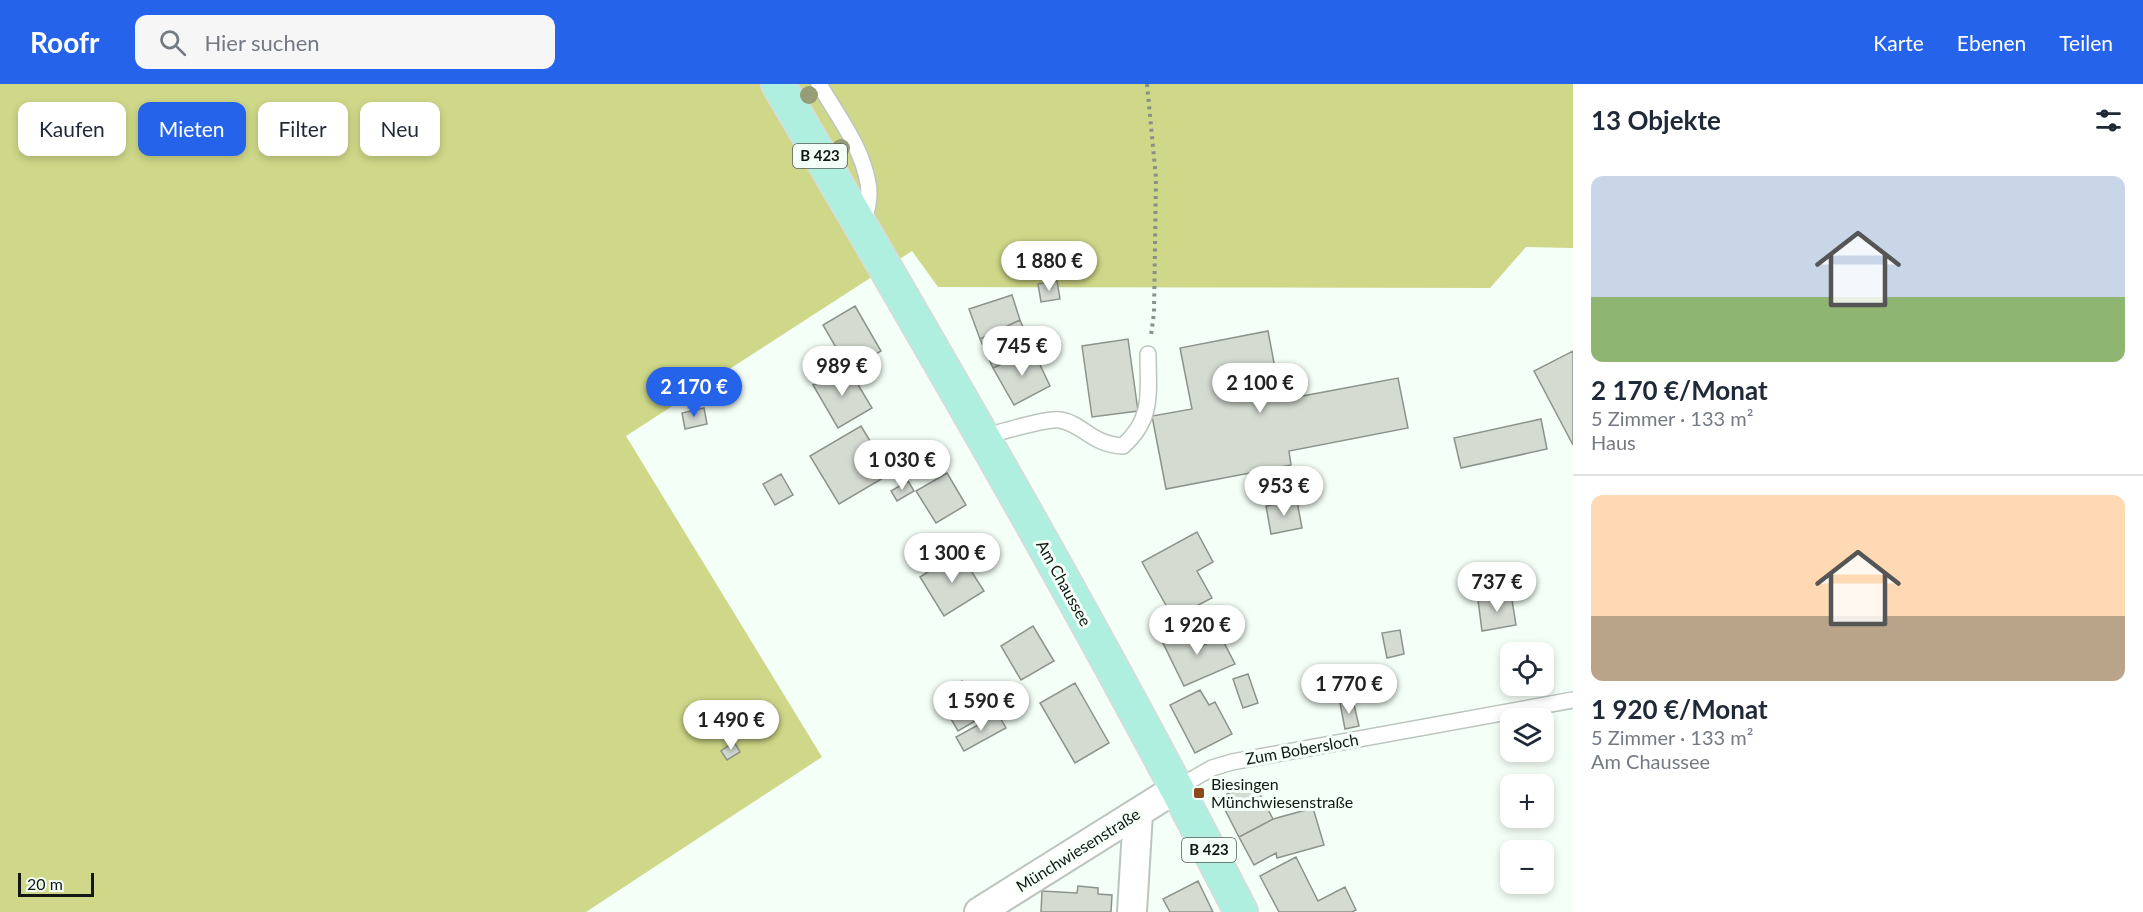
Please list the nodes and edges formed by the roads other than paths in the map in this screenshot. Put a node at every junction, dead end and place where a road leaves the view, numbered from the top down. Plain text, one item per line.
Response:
1 (778, 84) edge
2 (819, 84) edge
3 (862, 228) junction
4 (1148, 354) road end
5 (982, 437) junction
6 (1573, 700) edge
7 (1177, 788) junction
8 (1138, 813) junction
9 (980, 912) edge
10 (1132, 912) edge
11 (1241, 912) edge

1 - 3 main road, B 423
2 - 3 lane
3 - 5 main road, Am Chaussee / B 423
4 - 5 lane
5 - 7 main road, Am Chaussee / B 423
6 - 7 lane, Zum Bobersloch
7 - 8 street, Münchwiesenstraße
7 - 11 main road, Am Chaussee / B 423
8 - 9 street, Münchwiesenstraße
8 - 10 street

